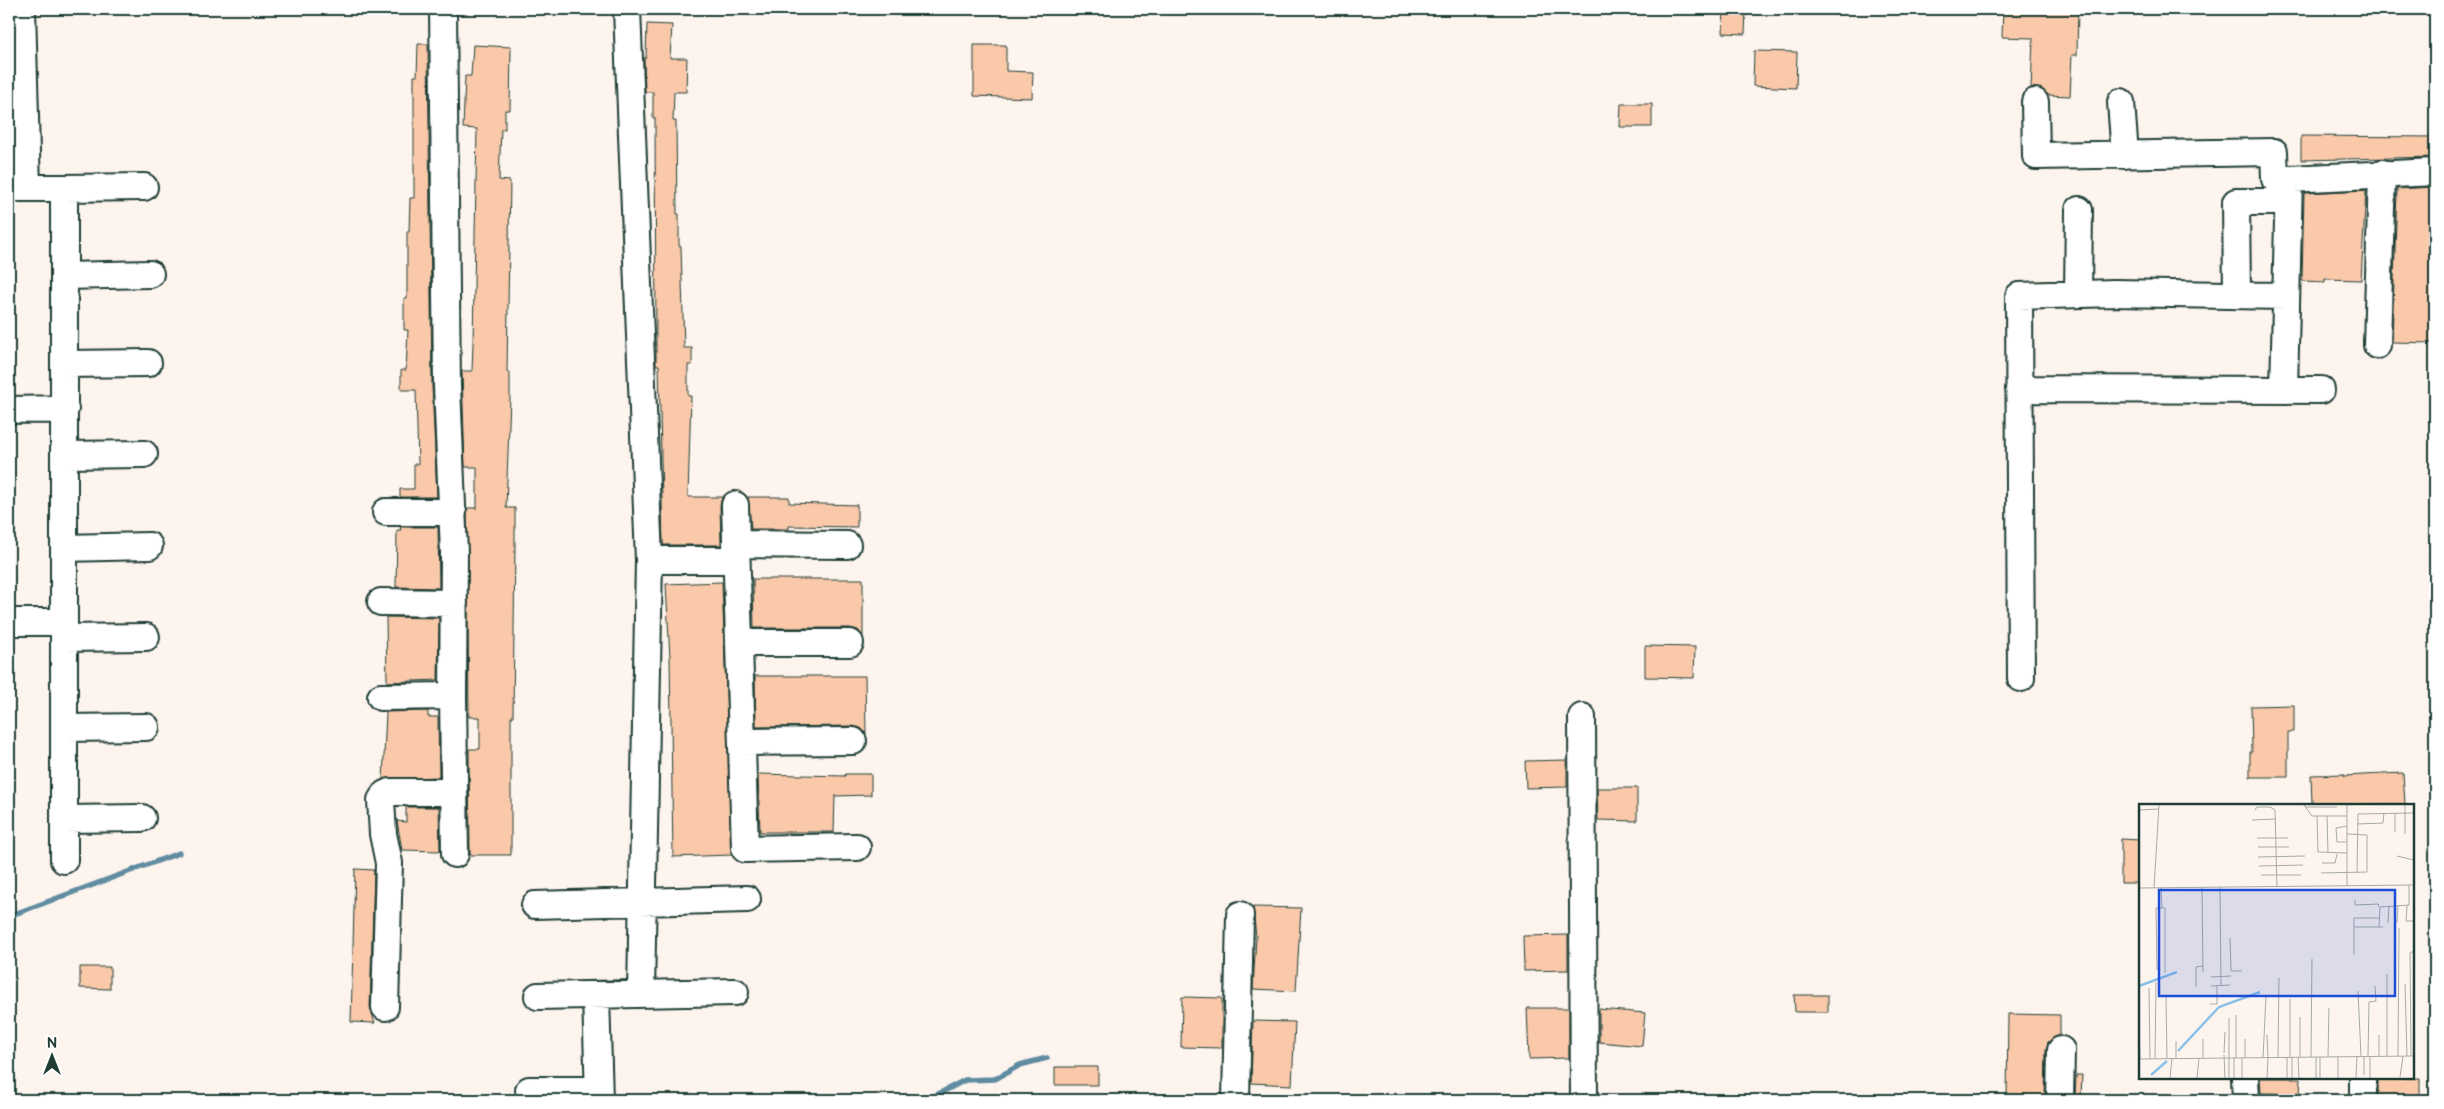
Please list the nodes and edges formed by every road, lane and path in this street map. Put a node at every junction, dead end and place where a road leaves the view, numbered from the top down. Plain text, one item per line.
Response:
1 (22, 9) edge
2 (443, 9) edge
3 (628, 9) edge
4 (17, 91) edge
5 (2035, 102) dead end
6 (2121, 102) dead end
7 (2125, 155) junction
8 (2435, 172) edge
9 (2382, 173) junction
10 (144, 187) dead end
11 (18, 188) edge
12 (64, 188) junction
13 (2288, 190) junction
14 (2078, 210) dead end
15 (150, 274) dead end
16 (65, 276) junction
17 (2078, 294) junction
18 (2237, 295) junction
19 (2286, 296) junction
20 (2377, 345) dead end
21 (148, 363) dead end
22 (65, 364) junction
23 (2019, 389) junction
24 (2284, 390) junction
25 (2321, 390) dead end
26 (65, 409) junction
27 (9, 410) edge
28 (144, 454) dead end
29 (65, 456) junction
30 (735, 505) dead end
31 (386, 512) dead end
32 (452, 512) junction
33 (847, 545) dead end
34 (149, 546) dead end
35 (64, 548) junction
36 (736, 552) junction
37 (649, 560) junction
38 (381, 602) dead end
39 (454, 603) junction
40 (9, 622) edge
41 (64, 630) junction
42 (146, 637) dead end
43 (739, 643) junction
44 (850, 643) dead end
45 (2020, 678) dead end
46 (452, 696) junction
47 (381, 697) dead end
48 (1582, 717) dead end
49 (146, 727) dead end
50 (64, 728) junction
51 (853, 741) dead end
52 (742, 742) junction
53 (454, 792) junction
54 (142, 818) dead end
55 (64, 819) junction
56 (857, 847) dead end
57 (455, 854) dead end
58 (64, 860) dead end
59 (747, 899) dead end
60 (643, 902) junction
61 (535, 905) dead end
62 (1240, 915) dead end
63 (735, 992) dead end
64 (641, 994) junction
65 (596, 995) junction
66 (538, 996) dead end
67 (385, 1007) dead end
68 (2061, 1050) dead end
69 (2245, 1079) edge
70 (2363, 1079) edge
71 (529, 1090) dead end
72 (598, 1095) edge
73 (1236, 1100) edge
74 (1584, 1100) edge
75 (2060, 1100) edge
76 (2246, 1100) edge
77 (2363, 1100) edge

1 - 4 street
2 - 32 street
3 - 37 street
4 - 11 street
5 - 7 street
6 - 7 street
7 - 13 street
8 - 9 street
9 - 13 street
9 - 20 street
10 - 12 street
11 - 12 street
12 - 16 street
13 - 18 street
13 - 19 street
14 - 17 street
15 - 16 street
16 - 22 street
17 - 18 street
17 - 23 street
18 - 19 street
19 - 24 street
21 - 22 street
22 - 26 street
23 - 24 street
23 - 45 street
24 - 25 street
26 - 27 street
26 - 29 street
28 - 29 street
29 - 35 street
30 - 36 street
31 - 32 street
32 - 39 street
33 - 36 street
34 - 35 street
35 - 41 street
36 - 37 street
36 - 43 street
37 - 60 street
38 - 39 street
39 - 46 street
40 - 41 street
41 - 42 street
41 - 50 street
43 - 44 street
43 - 52 street
46 - 47 street
46 - 53 street
48 - 74 street
49 - 50 street
50 - 55 street
51 - 52 street
52 - 56 street
53 - 57 street
53 - 67 street
54 - 55 street
55 - 58 street
59 - 60 street
60 - 61 street
60 - 64 street
62 - 73 street
63 - 64 street
64 - 65 street
65 - 66 street
65 - 72 street
68 - 75 street
69 - 76 street
70 - 77 street
71 - 72 street

